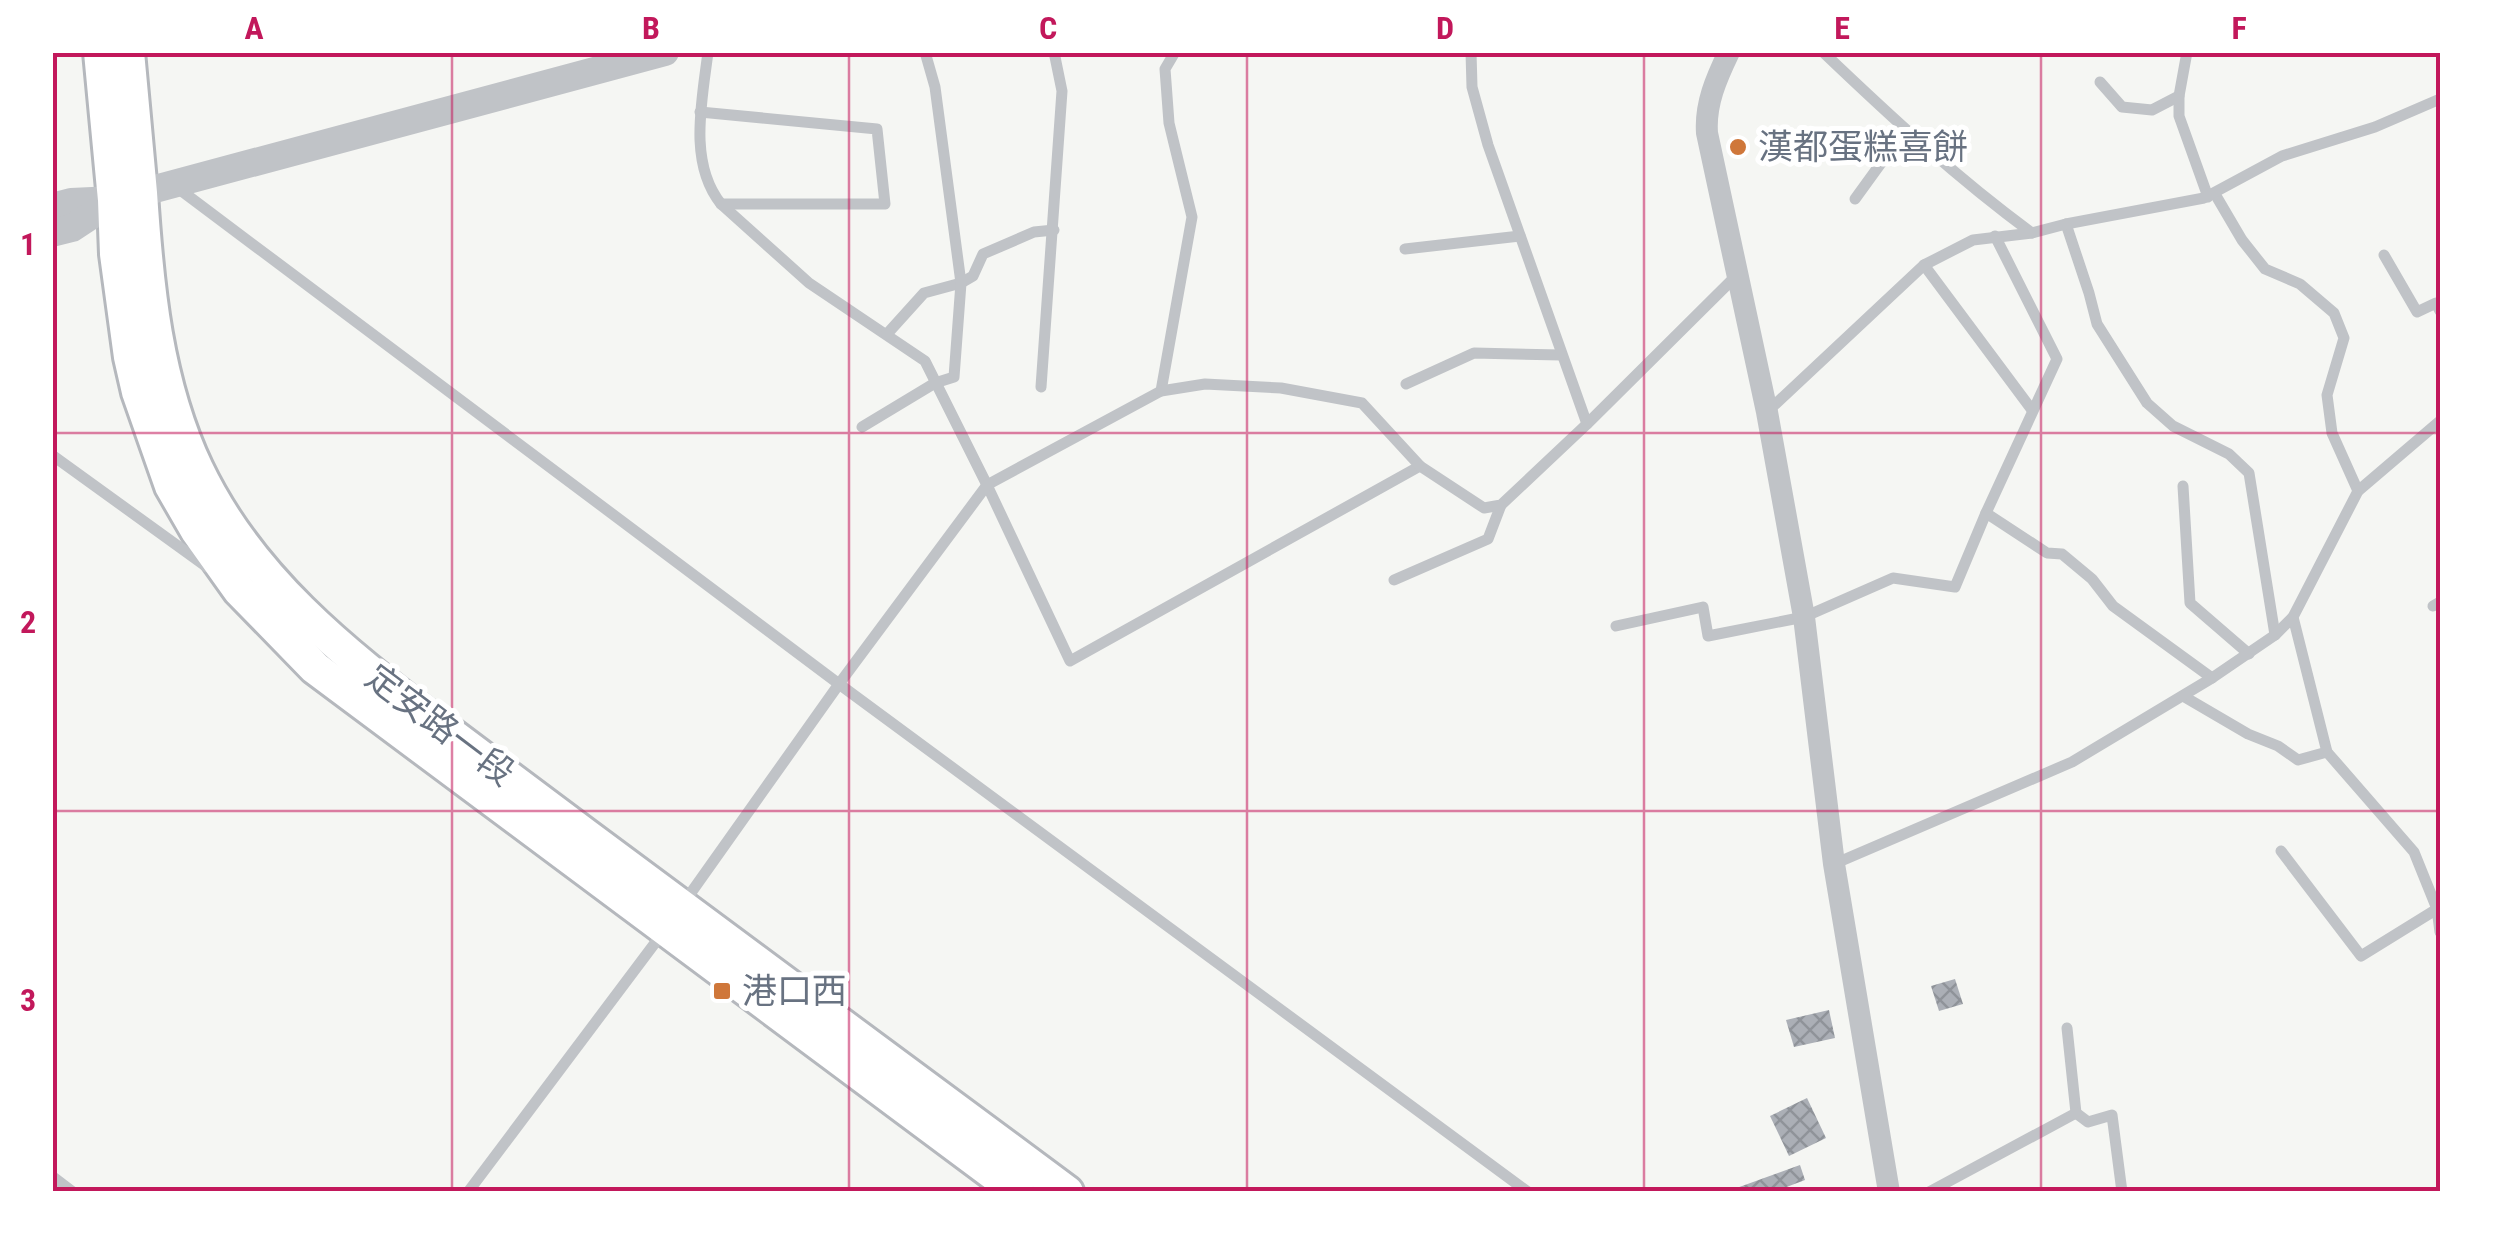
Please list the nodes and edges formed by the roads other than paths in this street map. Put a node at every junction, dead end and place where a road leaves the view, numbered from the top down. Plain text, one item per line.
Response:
1 (100, 52) edge
2 (128, 52) edge
3 (665, 52) edge
4 (708, 52) edge
5 (924, 52) edge
6 (1054, 52) edge
7 (1176, 52) edge
8 (1471, 52) edge
9 (1729, 52) edge
10 (1823, 52) edge
11 (2187, 52) edge
12 (2100, 82) dead end
13 (2178, 96) junction
14 (2440, 99) edge
15 (700, 112) junction
16 (1906, 130) junction
17 (174, 184) junction
18 (2212, 195) junction
19 (127, 196) junction
20 (1854, 198) dead end
21 (721, 204) junction
22 (52, 207) edge
23 (2066, 224) junction
24 (1054, 230) junction
25 (52, 233) edge
26 (2032, 233) junction
27 (1520, 236) junction
28 (1995, 236) junction
29 (1405, 248) dead end
30 (2384, 255) dead end
31 (1924, 265) junction
32 (1738, 274) junction
33 (961, 283) junction
34 (2440, 311) edge
35 (886, 334) junction
36 (1561, 356) junction
37 (935, 383) junction
38 (1406, 384) dead end
39 (1041, 388) dead end
40 (1160, 391) junction
41 (2032, 410) junction
42 (1767, 412) junction
43 (2440, 420) edge
44 (1587, 424) junction
45 (862, 426) dead end
46 (52, 455) edge
47 (1420, 466) junction
48 (987, 485) junction
49 (2184, 486) dead end
50 (2358, 491) junction
51 (1501, 505) junction
52 (1986, 513) junction
53 (1394, 580) dead end
54 (240, 590) junction
55 (1804, 617) junction
56 (2293, 617) junction
57 (1616, 626) dead end
58 (2275, 635) junction
59 (2248, 654) junction
60 (2212, 678) junction
61 (838, 684) junction
62 (2183, 696) junction
63 (2327, 752) junction
64 (2281, 851) dead end
65 (1834, 864) junction
66 (2437, 909) junction
67 (673, 918) junction
68 (2440, 932) edge
69 (2067, 1028) dead end
70 (2076, 1113) junction
71 (52, 1176) edge
72 (73, 1192) edge
73 (468, 1192) edge
74 (1018, 1192) edge
75 (1068, 1192) edge
76 (1528, 1192) edge
77 (1889, 1192) edge
78 (1929, 1192) edge
79 (2122, 1192) edge

1 - 19 main road, 定安路一段
2 - 19 main road, 定安路一段
3 - 17 street
4 - 15 lane
5 - 33 lane
6 - 24 lane
7 - 40 lane
8 - 27 lane
9 - 32 street
10 - 16 lane
11 - 13 lane
12 - 13 lane
13 - 18 lane
14 - 18 lane
15 - 21 lane
15 - 21 lane
16 - 20 lane
16 - 26 lane
17 - 19 street
17 - 61 lane
18 - 23 lane
18 - 50 lane
19 - 22 street
19 - 25 street
19 - 54 main road, 定安路一段
19 - 67 main road, 定安路一段
21 - 35 lane
23 - 26 lane
23 - 58 lane
24 - 33 lane
24 - 39 lane
26 - 28 lane
27 - 29 lane
27 - 36 lane
28 - 31 lane
28 - 41 lane
30 - 34 lane
31 - 41 lane
31 - 42 lane
32 - 42 street
32 - 44 lane
33 - 35 lane
33 - 37 lane
35 - 37 lane
36 - 38 lane
36 - 44 lane
37 - 45 lane
37 - 48 lane
40 - 47 lane
40 - 48 lane
41 - 52 lane
42 - 55 street
43 - 50 lane
44 - 51 lane
46 - 54 lane
47 - 48 lane
47 - 51 lane
48 - 61 lane
49 - 59 lane
50 - 56 lane
51 - 53 lane
52 - 55 lane
52 - 60 lane
54 - 67 main road, 定安路一段
55 - 57 lane
55 - 65 street
56 - 58 lane
56 - 63 lane
58 - 59 lane
59 - 60 lane
60 - 62 lane
61 - 67 lane
61 - 76 lane
62 - 63 lane
62 - 65 lane
63 - 66 lane
64 - 66 lane
65 - 77 street
66 - 68 lane
67 - 73 lane
67 - 74 main road, 定安路一段
67 - 75 main road, 定安路一段
69 - 70 lane
70 - 78 lane
70 - 79 lane
71 - 72 lane

